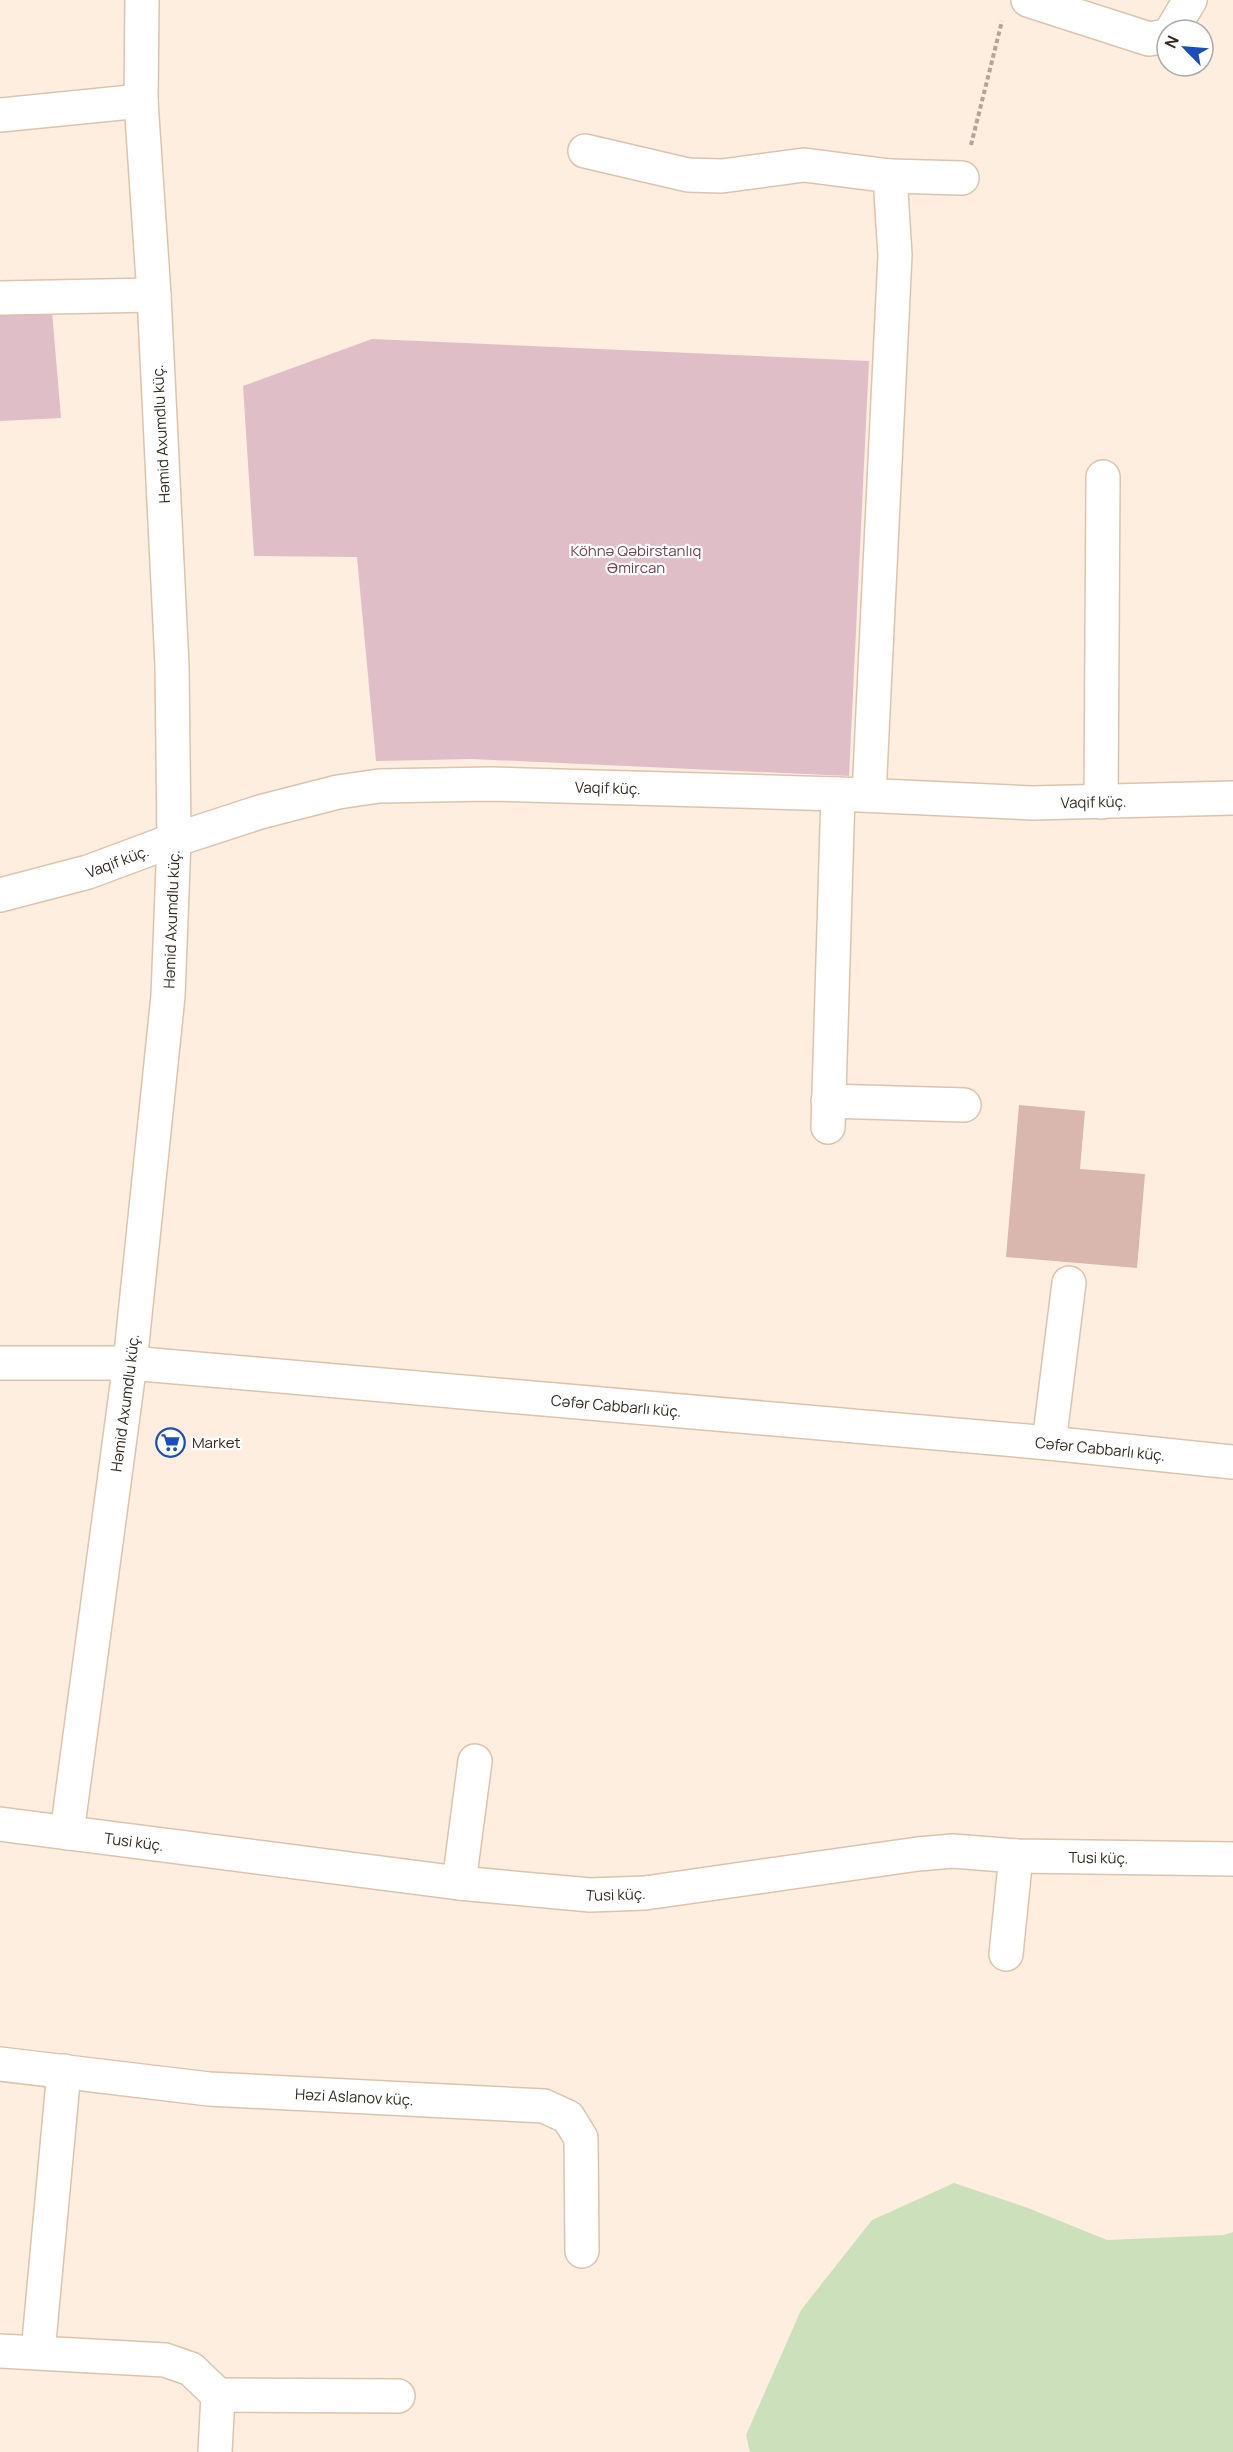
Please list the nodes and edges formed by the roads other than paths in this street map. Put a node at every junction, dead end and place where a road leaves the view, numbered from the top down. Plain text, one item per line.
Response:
1 (142, 0) edge
2 (1190, 0) edge
3 (1016, 6) edge
4 (1179, 18) edge
5 (1155, 38) edge
6 (141, 101) junction
7 (0, 115) edge
8 (585, 151) dead end
9 (890, 176) junction
10 (962, 178) road end
11 (154, 295) junction
12 (0, 298) edge
13 (1103, 477) dead end
14 (853, 795) junction
15 (1233, 798) edge
16 (1101, 802) junction
17 (174, 840) junction
18 (0, 895) edge
19 (964, 1105) dead end
20 (1070, 1283) dead end
21 (130, 1363) junction
22 (0, 1364) edge
23 (1048, 1443) junction
24 (1233, 1462) edge
25 (475, 1761) dead end
26 (0, 1824) edge
27 (67, 1833) junction
28 (1016, 1856) junction
29 (1233, 1859) edge
30 (459, 1883) junction
31 (1006, 1954) dead end
32 (0, 2064) edge
33 (64, 2071) junction
34 (582, 2251) dead end
35 (0, 2351) edge
36 (38, 2352) junction
37 (218, 2395) junction
38 (398, 2396) dead end
39 (215, 2452) edge

1 - 6 street, Həmid Axumdlu küç.
2 - 4 street
3 - 5 street
6 - 7 street
6 - 11 street, Həmid Axumdlu küç.
8 - 9 street
9 - 10 street
9 - 14 street
11 - 12 street
11 - 17 street, Həmid Axumdlu küç.
13 - 16 street
14 - 16 street, Vaqif küç.
14 - 17 street, Vaqif küç.
14 - 19 street
15 - 16 street, Vaqif küç.
17 - 18 street, Vaqif küç.
17 - 21 street, Həmid Axumdlu küç.
20 - 23 street
21 - 22 street, Cəfər Cabbarlı küç.
21 - 23 street, Cəfər Cabbarlı küç.
21 - 27 street, Həmid Axumdlu küç.
23 - 24 street, Cəfər Cabbarlı küç.
25 - 30 street
26 - 27 street, Tusi küç.
27 - 30 street, Tusi küç.
28 - 29 street, Tusi küç.
28 - 30 street, Tusi küç.
28 - 31 street
32 - 33 street, Həzi Aslanov küç.
33 - 34 street, Həzi Aslanov küç.
33 - 36 street
35 - 36 street
36 - 37 street
37 - 38 street
37 - 39 street

